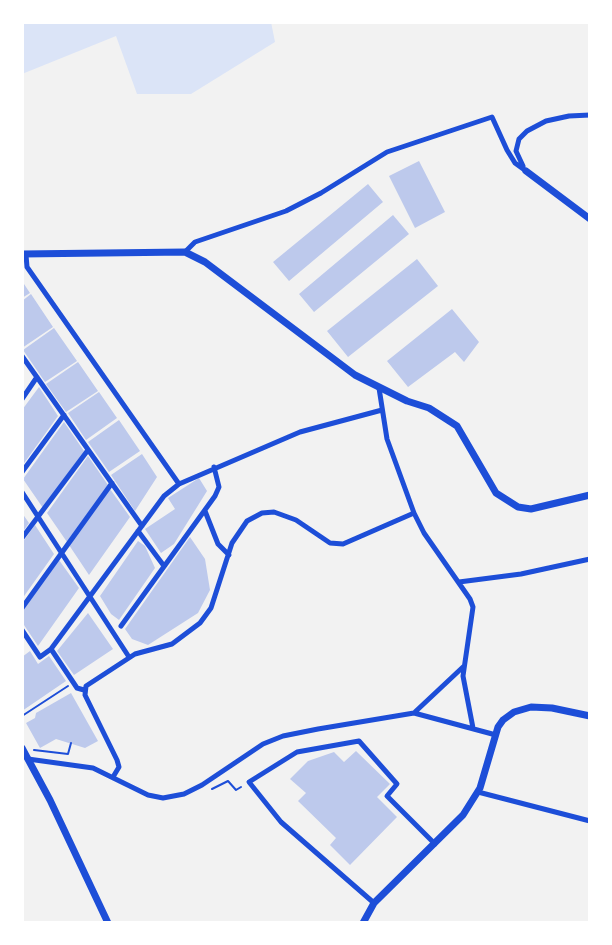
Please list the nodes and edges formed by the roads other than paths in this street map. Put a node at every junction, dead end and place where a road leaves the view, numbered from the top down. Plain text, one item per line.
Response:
1 (590, 115) edge
2 (526, 171) junction
3 (590, 219) edge
4 (185, 252) junction
5 (24, 255) edge
6 (22, 356) edge
7 (37, 377) junction
8 (378, 387) junction
9 (22, 399) edge
10 (382, 410) junction
11 (64, 415) junction
12 (88, 450) junction
13 (214, 467) junction
14 (22, 472) edge
15 (112, 483) junction
16 (179, 484) junction
17 (22, 492) edge
18 (590, 495) edge
19 (205, 510) junction
20 (414, 513) junction
21 (38, 517) junction
22 (140, 528) junction
23 (22, 538) edge
24 (62, 553) junction
25 (229, 555) junction
26 (590, 559) edge
27 (164, 566) junction
28 (459, 582) junction
29 (90, 596) junction
30 (22, 608) edge
31 (121, 626) dead end
32 (22, 630) edge
33 (51, 649) junction
34 (129, 657) junction
35 (464, 666) junction
36 (84, 690) junction
37 (414, 713) junction
38 (590, 716) edge
39 (473, 728) junction
40 (496, 735) junction
41 (25, 753) edge
42 (113, 777) junction
43 (478, 792) junction
44 (590, 821) edge
45 (436, 844) junction
46 (374, 903) junction
47 (108, 923) edge
48 (363, 923) edge

1 - 2 street
2 - 3 street
2 - 4 street
4 - 5 street
4 - 8 street
5 - 16 street
6 - 7 street
7 - 9 street
7 - 11 street
8 - 10 street
8 - 18 street
10 - 13 street
10 - 20 street
11 - 12 street
11 - 14 street
12 - 15 street
12 - 21 street
13 - 16 street
13 - 19 street
15 - 22 street
15 - 24 street
16 - 22 street
17 - 21 street
19 - 25 street
19 - 27 street
20 - 25 street
20 - 28 street
21 - 23 street
21 - 24 street
22 - 27 street
22 - 29 street
24 - 29 street
24 - 30 street
25 - 34 street
26 - 28 street
27 - 31 street
28 - 35 street
29 - 33 street
29 - 34 street
32 - 33 street
33 - 36 street
34 - 36 street
35 - 37 street
35 - 39 street
36 - 42 street
37 - 39 street
37 - 42 street
38 - 40 street
39 - 40 street
40 - 43 street
41 - 42 street
41 - 47 street
43 - 44 street
43 - 45 street
45 - 46 street
45 - 46 street
46 - 48 street

